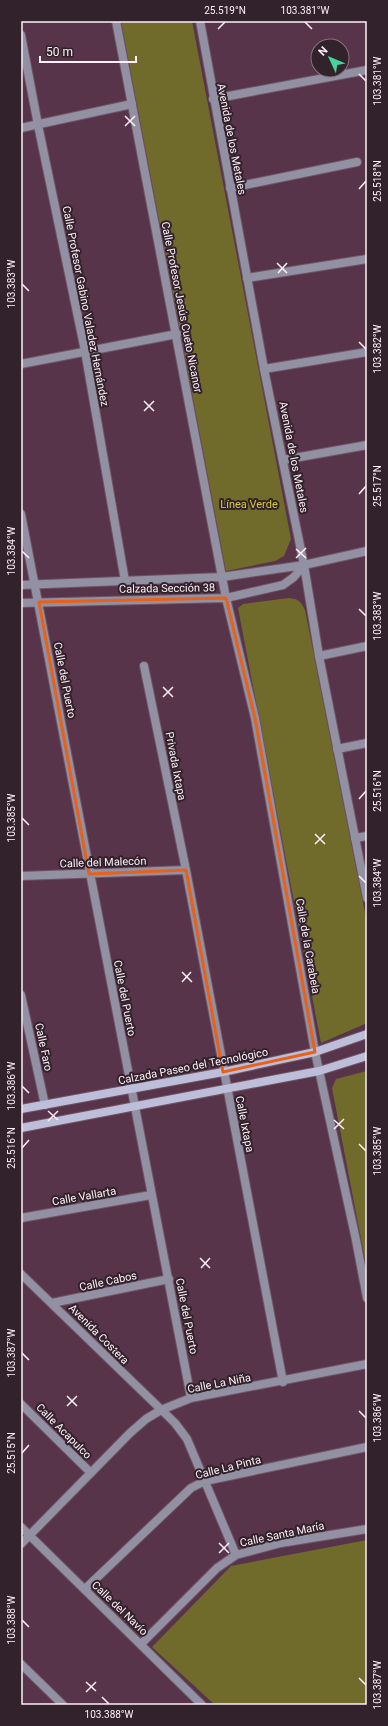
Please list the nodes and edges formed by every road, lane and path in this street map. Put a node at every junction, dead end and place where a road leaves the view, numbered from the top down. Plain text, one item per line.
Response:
1 (116, 21) edge
2 (200, 21) edge
3 (21, 35) edge
4 (367, 70) edge
5 (213, 99) junction
6 (132, 104) junction
7 (38, 125) junction
8 (21, 128) edge
9 (357, 162) dead end
10 (230, 188) junction
11 (367, 259) edge
12 (247, 278) junction
13 (177, 334) junction
14 (85, 351) junction
15 (367, 352) edge
16 (21, 364) edge
17 (264, 369) junction
18 (367, 445) edge
19 (282, 460) junction
20 (21, 514) edge
21 (367, 550) edge
22 (304, 565) junction
23 (222, 577) junction
24 (125, 581) junction
25 (35, 584) junction
26 (21, 585) edge
27 (226, 598) junction
28 (39, 602) junction
29 (21, 603) edge
30 (367, 646) edge
31 (319, 656) junction
32 (144, 666) dead end
33 (367, 743) edge
34 (337, 749) junction
35 (367, 836) edge
36 (355, 838) junction
37 (186, 870) junction
38 (89, 874) junction
39 (21, 876) edge
40 (367, 898) edge
41 (21, 995) edge
42 (367, 1034) edge
43 (315, 1052) junction
44 (367, 1056) edge
45 (319, 1071) junction
46 (223, 1072) junction
47 (132, 1089) junction
48 (227, 1089) junction
49 (45, 1105) junction
50 (135, 1106) junction
51 (21, 1110) edge
52 (21, 1128) edge
53 (151, 1195) junction
54 (21, 1218) edge
55 (21, 1274) edge
56 (169, 1279) junction
57 (367, 1298) edge
58 (52, 1303) junction
59 (367, 1364) edge
60 (283, 1382) junction
61 (191, 1398) junction
62 (21, 1404) edge
63 (161, 1410) junction
64 (367, 1447) edge
65 (91, 1473) junction
66 (205, 1481) junction
67 (21, 1527) edge
68 (367, 1529) edge
69 (30, 1535) junction
70 (21, 1544) edge
71 (236, 1555) junction
72 (85, 1589) junction
73 (141, 1644) junction
74 (22, 1668) edge
75 (63, 1705) edge
76 (202, 1705) edge

1 - 6 street, Calle Profesor Jesús Cueto Nicanor
2 - 5 street, Avenida de los Metales
3 - 7 street, Calle Profesor Gabino Valadez Hernández
4 - 5 street
5 - 10 street, Avenida de los Metales
6 - 7 street
6 - 13 street, Calle Profesor Jesús Cueto Nicanor
7 - 8 street
7 - 14 street, Calle Profesor Gabino Valadez Hernández
9 - 10 street
10 - 12 street, Avenida de los Metales
11 - 12 street
12 - 17 street, Avenida de los Metales
13 - 14 street
13 - 23 street, Calle Profesor Jesús Cueto Nicanor
14 - 16 street
14 - 24 street, Calle Profesor Gabino Valadez Hernández
15 - 17 street
17 - 19 street, Avenida de los Metales
18 - 19 street
19 - 22 street, Avenida de los Metales
20 - 25 street, Calle del Puerto
21 - 22 street, Calzada Sección 38
22 - 23 street, Calzada Sección 38
22 - 27 street, Calzada Sección 38
22 - 31 street, Avenida de los Metales
23 - 24 street, Calzada Sección 38
23 - 27 street, Calle Profesor Jesús Cueto Nicanor
24 - 25 street, Calzada Sección 38
25 - 26 street, Calzada Sección 38
25 - 28 street, Calle del Puerto
27 - 28 street, Calzada Sección 38
27 - 43 street, Calle de la Carabela
28 - 29 street, Calzada Sección 38
28 - 38 street, Calle del Puerto
30 - 31 street
31 - 34 street, Avenida de los Metales
32 - 37 street, Privada Ixtapa
33 - 34 street
34 - 36 street, Avenida de los Metales
35 - 36 street
36 - 40 street, Avenida de los Metales
37 - 38 street, Calle del Malecón
37 - 46 street, Calle Ixtapa
38 - 39 street, Calle del Malecón
38 - 47 street, Calle del Puerto
41 - 49 street, Calle Faro
42 - 43 main road, Calzada Paseo del Tecnológico
43 - 45 street, Calle de la Carabela
43 - 46 main road, Calzada Paseo del Tecnológico
44 - 45 main road
45 - 48 main road
45 - 57 street, Calle de la Carabela
46 - 47 main road, Calzada Paseo del Tecnológico
46 - 48 street, Calle Ixtapa
47 - 49 main road, Calzada Paseo del Tecnológico
47 - 50 street, Calle del Puerto
48 - 50 main road
48 - 60 street, Calle Ixtapa
49 - 51 main road, Calzada Paseo del Tecnológico
50 - 52 main road
50 - 53 street, Calle del Puerto
53 - 54 street, Calle Vallarta
53 - 56 street, Calle del Puerto
55 - 58 street, Avenida Costera
56 - 58 street, Calle Cabos
56 - 61 street, Calle del Puerto
58 - 63 street, Avenida Costera
59 - 60 street, Calle La Niña
60 - 61 street, Calle La Niña
61 - 63 street, Calle La Niña
62 - 65 street, Calle Acapulco
63 - 65 street, Calle La Niña
63 - 66 street
64 - 66 street, Calle La Pinta
65 - 69 street, Calle La Niña
66 - 71 street
66 - 72 street, Calle La Pinta
67 - 69 street, Calle del Navío
68 - 71 street, Calle Santa María
69 - 70 street, Calle La Niña
69 - 72 street, Calle del Navío
71 - 73 street, Calle Santa María
72 - 73 street, Calle del Navío
73 - 76 street, Calle del Navío
74 - 75 street

